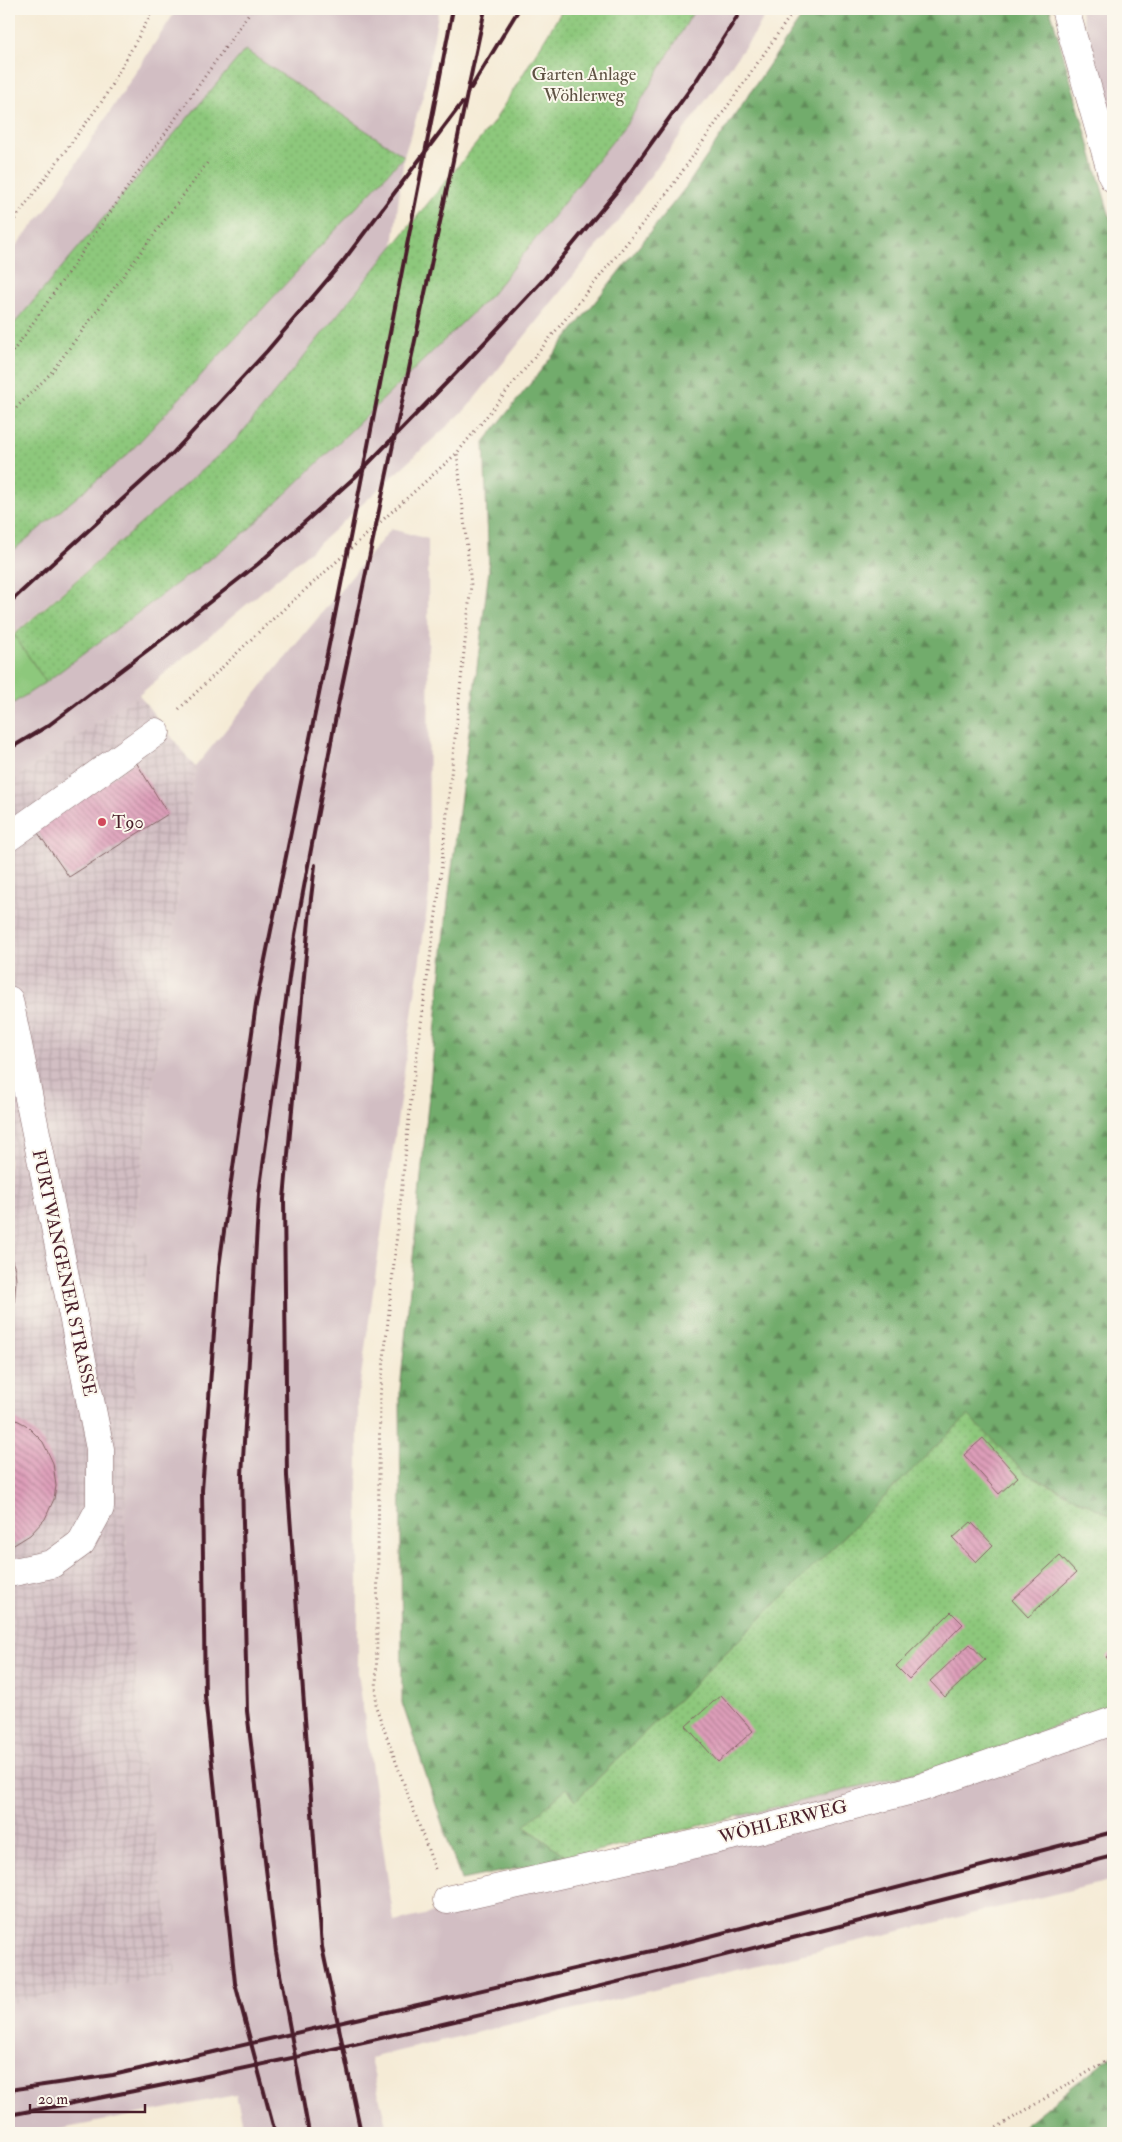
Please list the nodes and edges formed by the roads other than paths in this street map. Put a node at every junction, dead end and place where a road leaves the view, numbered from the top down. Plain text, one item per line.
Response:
1 (1065, 9) edge
2 (1113, 178) edge
3 (156, 732) road end
4 (9, 837) edge
5 (9, 1000) edge
6 (9, 1573) edge
7 (1113, 1721) edge
8 (447, 1900) road end

1 - 2 street
3 - 4 street
5 - 6 street, FURTWANGENER STRASSE
7 - 8 street, WÖHLERWEG

